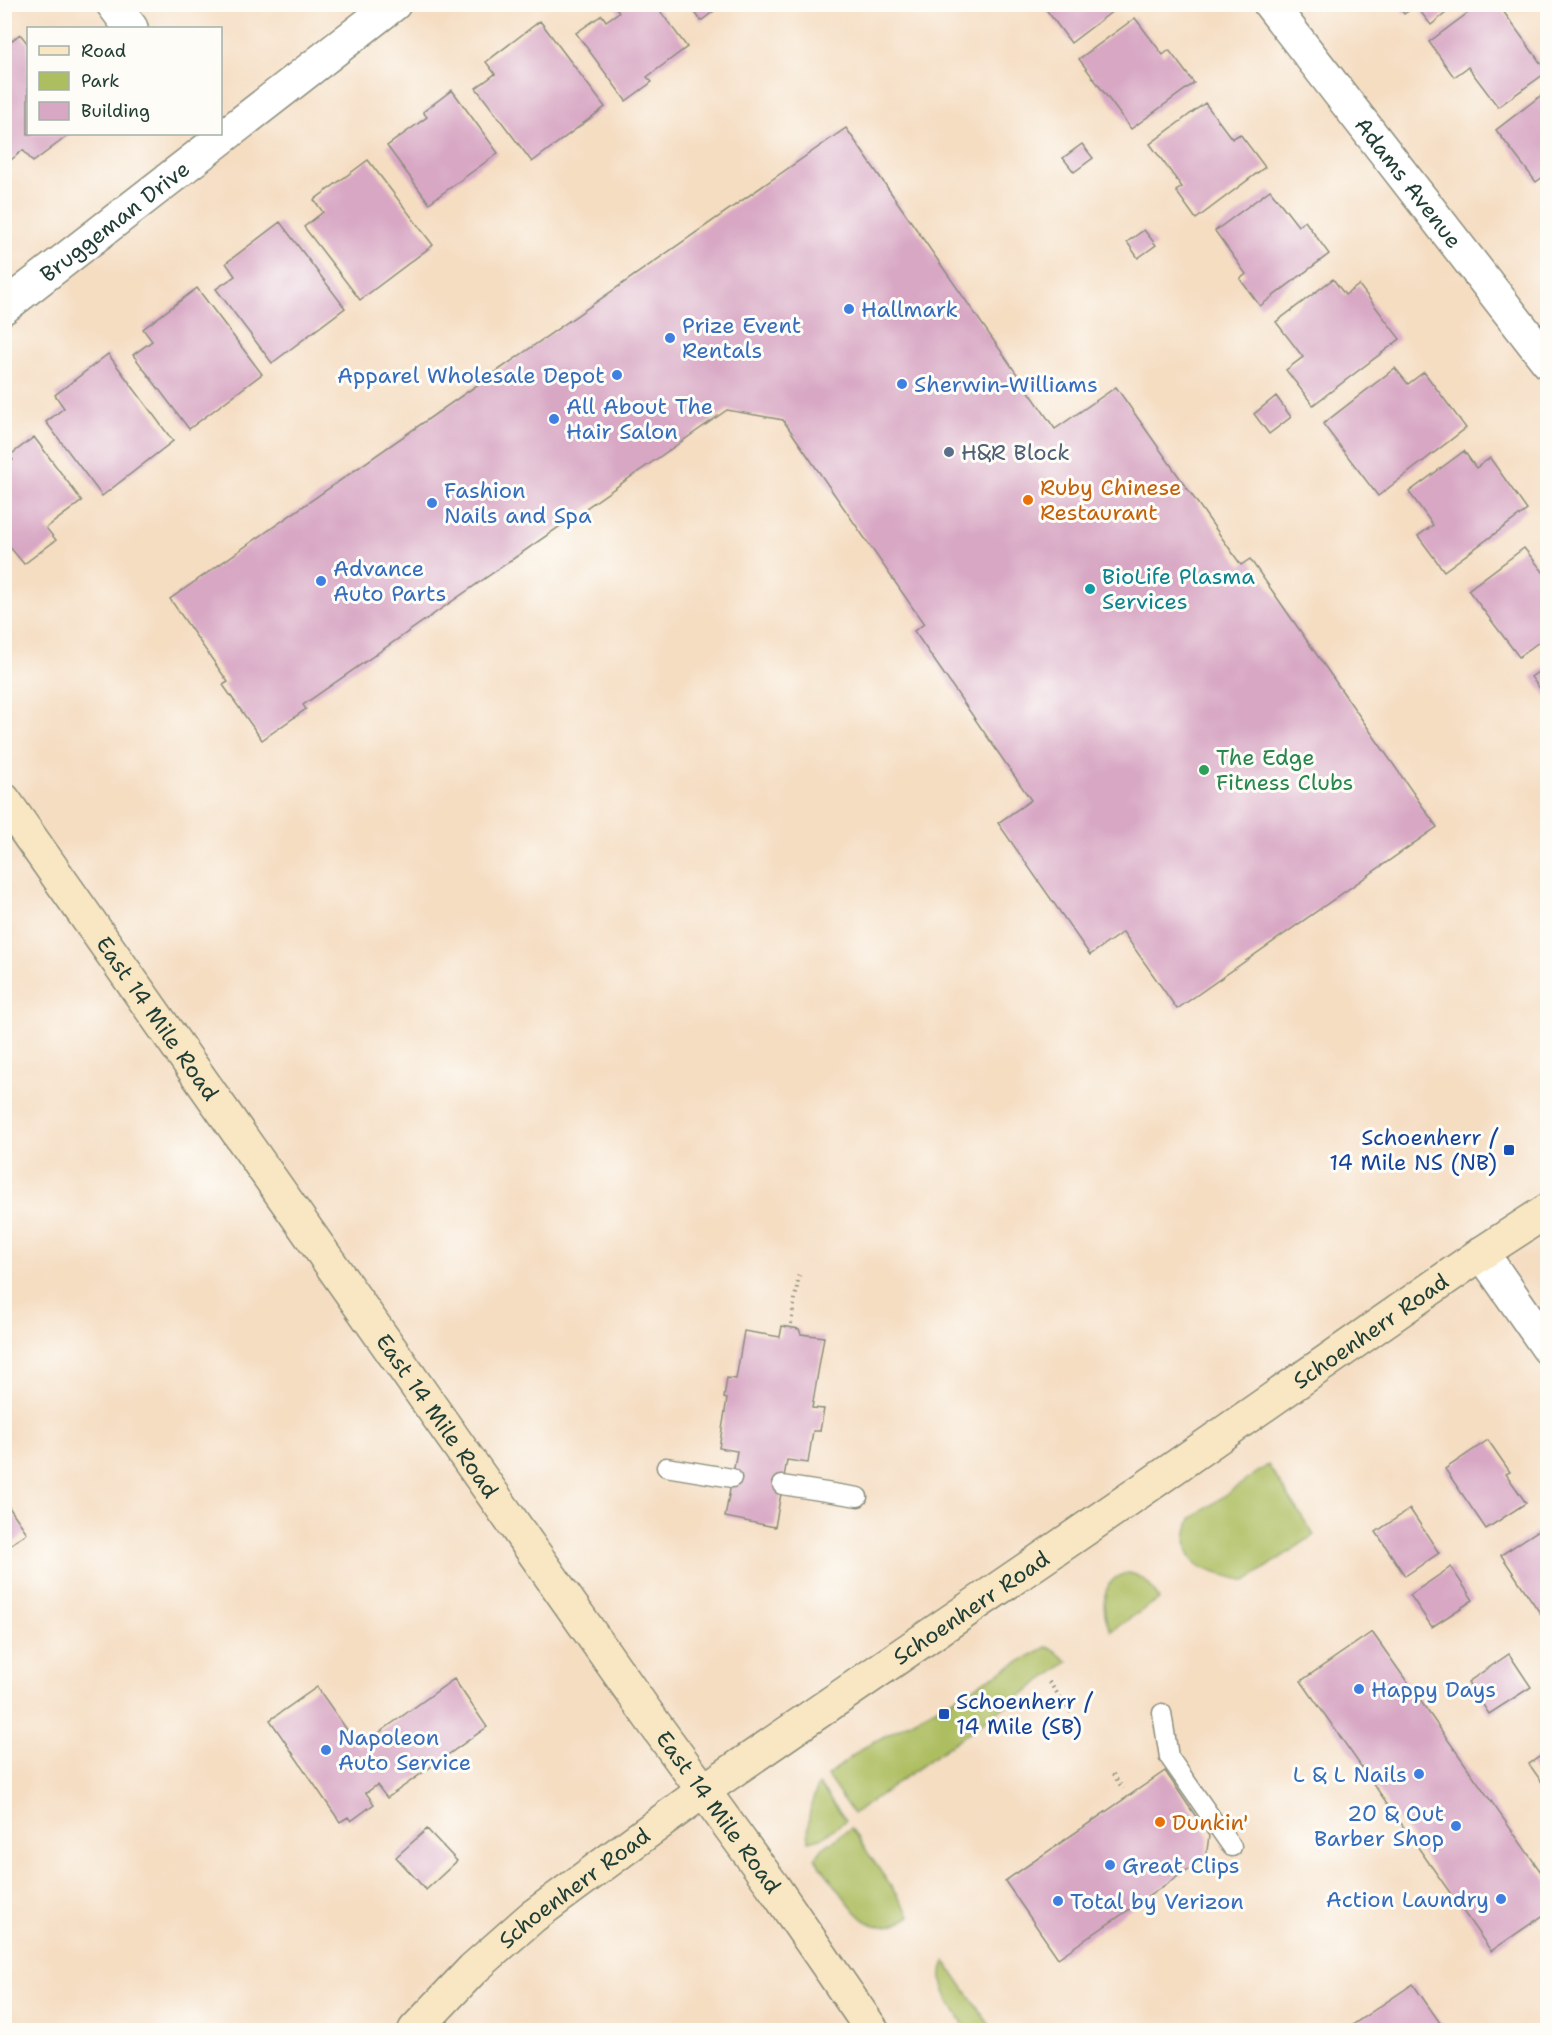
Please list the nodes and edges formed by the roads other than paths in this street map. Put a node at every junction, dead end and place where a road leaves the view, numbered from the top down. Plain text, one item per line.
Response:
1 (113, 4) edge
2 (394, 4) edge
3 (1270, 4) edge
4 (130, 27) edge
5 (222, 133) edge
6 (216, 138) edge
7 (4, 307) edge
8 (1548, 362) edge
9 (4, 800) edge
10 (1548, 1210) edge
11 (1482, 1253) junction
12 (1548, 1348) edge
13 (666, 1467) dead end
14 (732, 1478) dead end
15 (782, 1485) dead end
16 (858, 1497) dead end
17 (1162, 1713) dead end
18 (703, 1791) junction
19 (1232, 1847) dead end
20 (415, 2031) edge
21 (872, 2031) edge

1 - 4 street
2 - 5 street, Bruggeman Drive
3 - 8 street, Adams Avenue
6 - 7 street, Bruggeman Drive
9 - 18 main road, East 14 Mile Road
10 - 11 main road, Schoenherr Road
11 - 12 street
11 - 18 main road, Schoenherr Road
13 - 14 lane
15 - 16 lane
17 - 19 lane
18 - 20 main road, Schoenherr Road
18 - 21 main road, East 14 Mile Road

